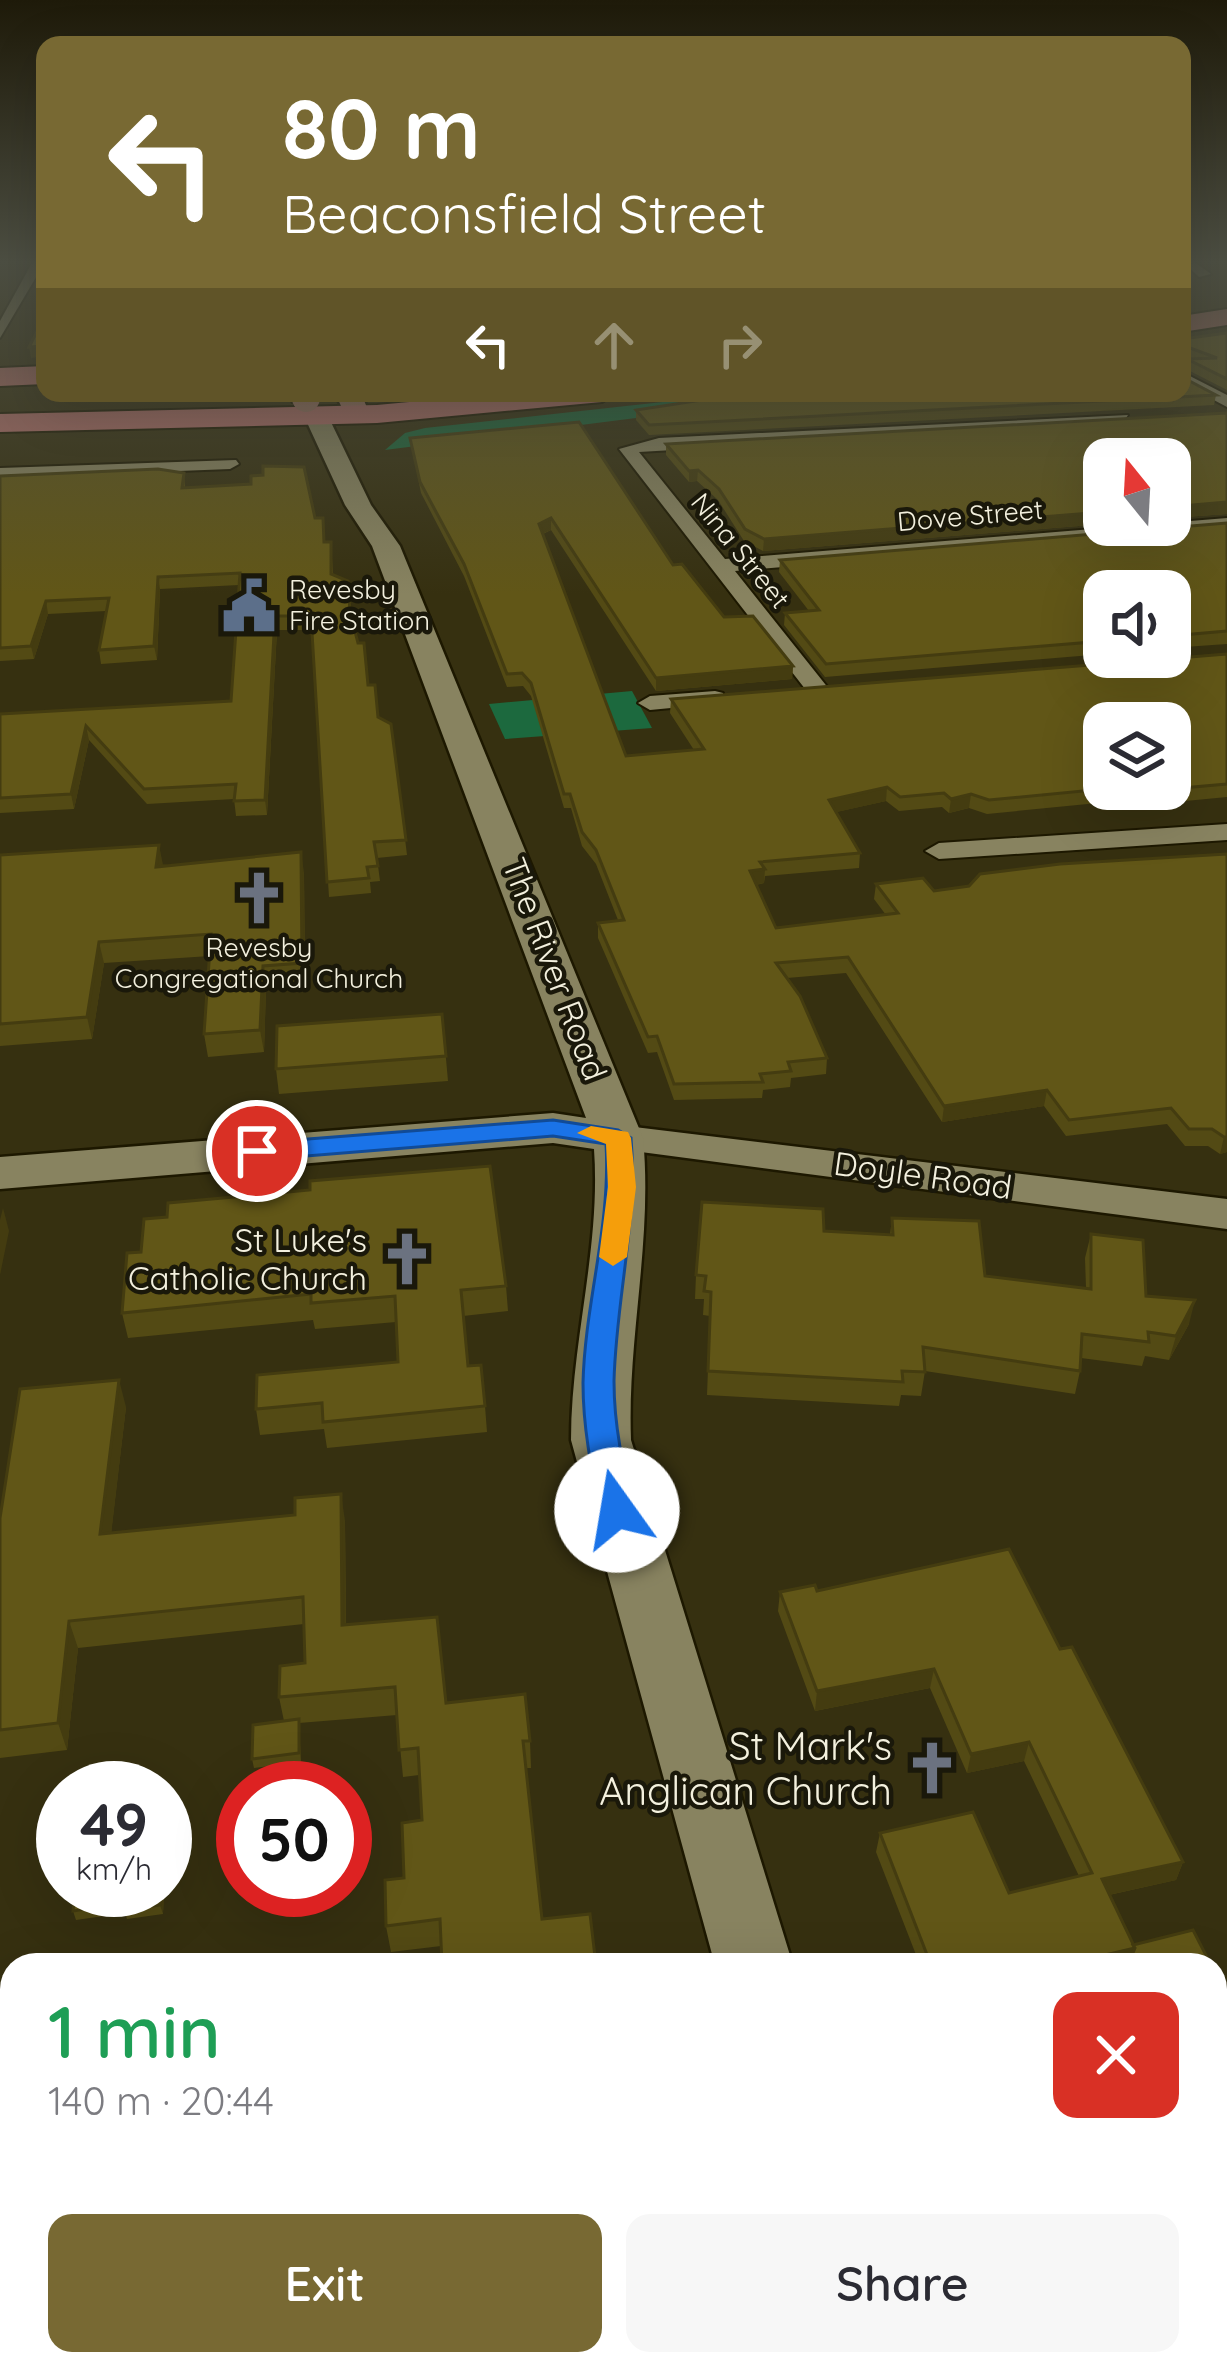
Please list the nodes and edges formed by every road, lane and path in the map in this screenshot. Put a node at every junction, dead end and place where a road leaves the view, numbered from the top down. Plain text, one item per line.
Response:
1 (36, 375) edge
2 (0, 377) edge
3 (1191, 382) edge
4 (36, 399) edge
5 (0, 401) edge
6 (503, 402) edge
7 (1227, 402) edge
8 (313, 411) edge
9 (1227, 414) edge
10 (1203, 415) edge
11 (1132, 419) edge
12 (0, 423) edge
13 (358, 425) edge
14 (230, 464) dead end
15 (0, 473) edge
16 (1227, 524) edge
17 (386, 546) junction
18 (718, 566) junction
19 (816, 689) edge
20 (749, 695) edge
21 (650, 703) dead end
22 (1227, 832) edge
23 (940, 851) dead end
24 (618, 1138) junction
25 (0, 1173) edge
26 (1227, 1214) edge
27 (751, 1953) edge

1 - 2 highway
3 - 7 street
4 - 5 highway
5 - 8 highway
6 - 13 highway
8 - 12 highway
8 - 13 highway
8 - 17 main road, The River Road
9 - 10 street
11 - 18 street, Nina Street
13 - 17 main road, The River Road
14 - 15 street
16 - 18 street, Dove Street
17 - 24 main road, The River Road
18 - 19 street, Nina Street
20 - 21 street
22 - 23 street
24 - 25 main road
24 - 26 street, Doyle Road
24 - 27 main road, The River Road

